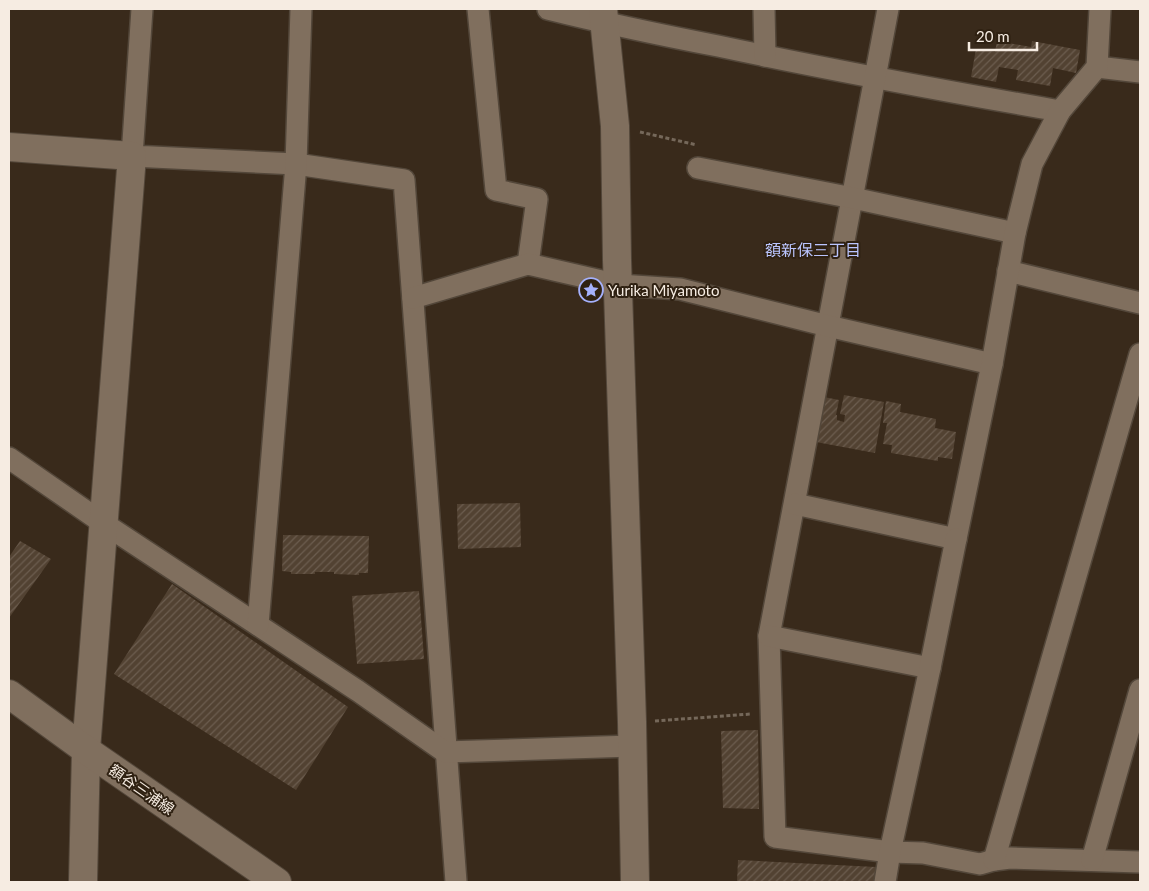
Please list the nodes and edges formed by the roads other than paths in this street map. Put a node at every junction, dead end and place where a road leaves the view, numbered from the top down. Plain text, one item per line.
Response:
1 (142, 9) edge
2 (302, 9) edge
3 (478, 9) edge
4 (548, 9) edge
5 (764, 9) edge
6 (888, 9) edge
7 (1100, 9) edge
8 (603, 16) edge
9 (765, 56) junction
10 (1097, 67) junction
11 (1140, 72) edge
12 (875, 78) junction
13 (1060, 111) junction
14 (9, 147) edge
15 (132, 156) junction
16 (296, 164) junction
17 (698, 168) road end
18 (852, 198) junction
19 (1015, 233) junction
20 (528, 264) junction
21 (1008, 271) junction
22 (619, 285) junction
23 (413, 298) junction
24 (1140, 303) edge
25 (828, 326) junction
26 (1140, 354) edge
27 (992, 364) junction
28 (9, 458) edge
29 (795, 504) junction
30 (103, 523) junction
31 (956, 539) junction
32 (258, 625) junction
33 (769, 636) junction
34 (930, 668) junction
35 (1140, 690) edge
36 (9, 694) edge
37 (632, 734) junction
38 (86, 750) junction
39 (445, 752) junction
40 (890, 852) junction
41 (994, 860) junction
42 (1092, 860) junction
43 (1140, 862) edge
44 (84, 882) edge
45 (277, 882) edge
46 (456, 882) edge
47 (635, 882) edge
48 (885, 882) edge

1 - 15 street
2 - 16 street
3 - 20 street
4 - 8 street
5 - 9 street
6 - 12 street
7 - 10 street
8 - 9 street
8 - 22 street
9 - 12 street
10 - 11 street
10 - 13 street
12 - 13 street
12 - 18 street
13 - 19 street
14 - 15 street
15 - 16 street
15 - 30 street
16 - 23 street
16 - 32 street
17 - 18 street
18 - 19 street
18 - 25 street
19 - 21 street
20 - 22 street
20 - 23 street
21 - 24 street
21 - 27 street
22 - 25 street
22 - 37 street
23 - 39 street
25 - 27 street
25 - 29 street
26 - 41 street
27 - 31 street
28 - 30 street
29 - 31 street
29 - 33 street
30 - 32 street
30 - 38 street
31 - 34 street
32 - 39 street
33 - 34 street
33 - 40 street
34 - 40 street
35 - 42 street
36 - 38 street, 額谷三浦線
37 - 39 street
37 - 47 street
38 - 44 street
38 - 45 street, 額谷三浦線
39 - 46 street
40 - 41 street
40 - 48 street
41 - 42 street
42 - 43 street

